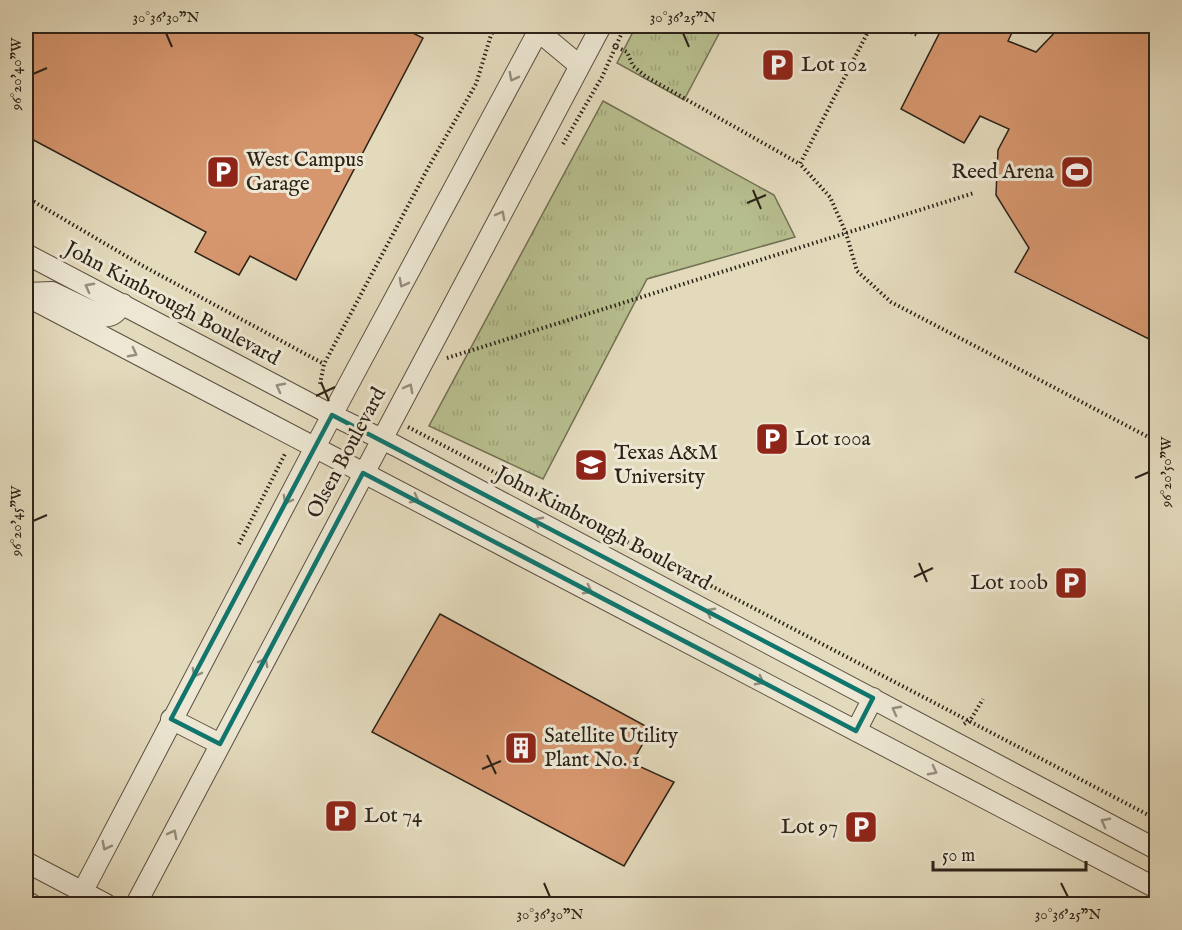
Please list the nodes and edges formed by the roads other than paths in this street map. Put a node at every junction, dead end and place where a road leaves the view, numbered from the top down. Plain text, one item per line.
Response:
1 (539, 28) edge
2 (598, 31) edge
3 (580, 66) junction
4 (26, 254) edge
5 (26, 295) edge
6 (123, 304) junction
7 (332, 415) junction
8 (382, 439) junction
9 (315, 449) junction
10 (363, 473) junction
11 (873, 698) junction
12 (171, 719) junction
13 (856, 731) junction
14 (220, 744) junction
15 (1156, 849) edge
16 (26, 862) edge
17 (1156, 888) edge
18 (79, 899) edge
19 (26, 901) edge
20 (31, 904) edge
21 (106, 904) edge
22 (136, 904) edge

1 - 3 street
1 -> 7 street, Olsen Boulevard
2 - 3 street, Olsen Boulevard
8 -> 3 street, Olsen Boulevard
6 -> 4 street, John Kimbrough Boulevard
5 - 6 street
5 -> 9 street
7 -> 6 street, John Kimbrough Boulevard
7 - 8 street, John Kimbrough Boulevard
7 - 9 street, Olsen Boulevard
8 - 10 street, Olsen Boulevard
11 -> 8 street, John Kimbrough Boulevard
9 - 10 street
9 -> 12 street, Olsen Boulevard
10 -> 13 street
14 -> 10 street, Olsen Boulevard
11 - 13 street
15 -> 11 street, John Kimbrough Boulevard
12 - 14 street
12 -> 18 street, Olsen Boulevard
13 -> 17 street
22 -> 14 street, Olsen Boulevard
16 - 18 street
18 - 21 street
19 - 20 street

